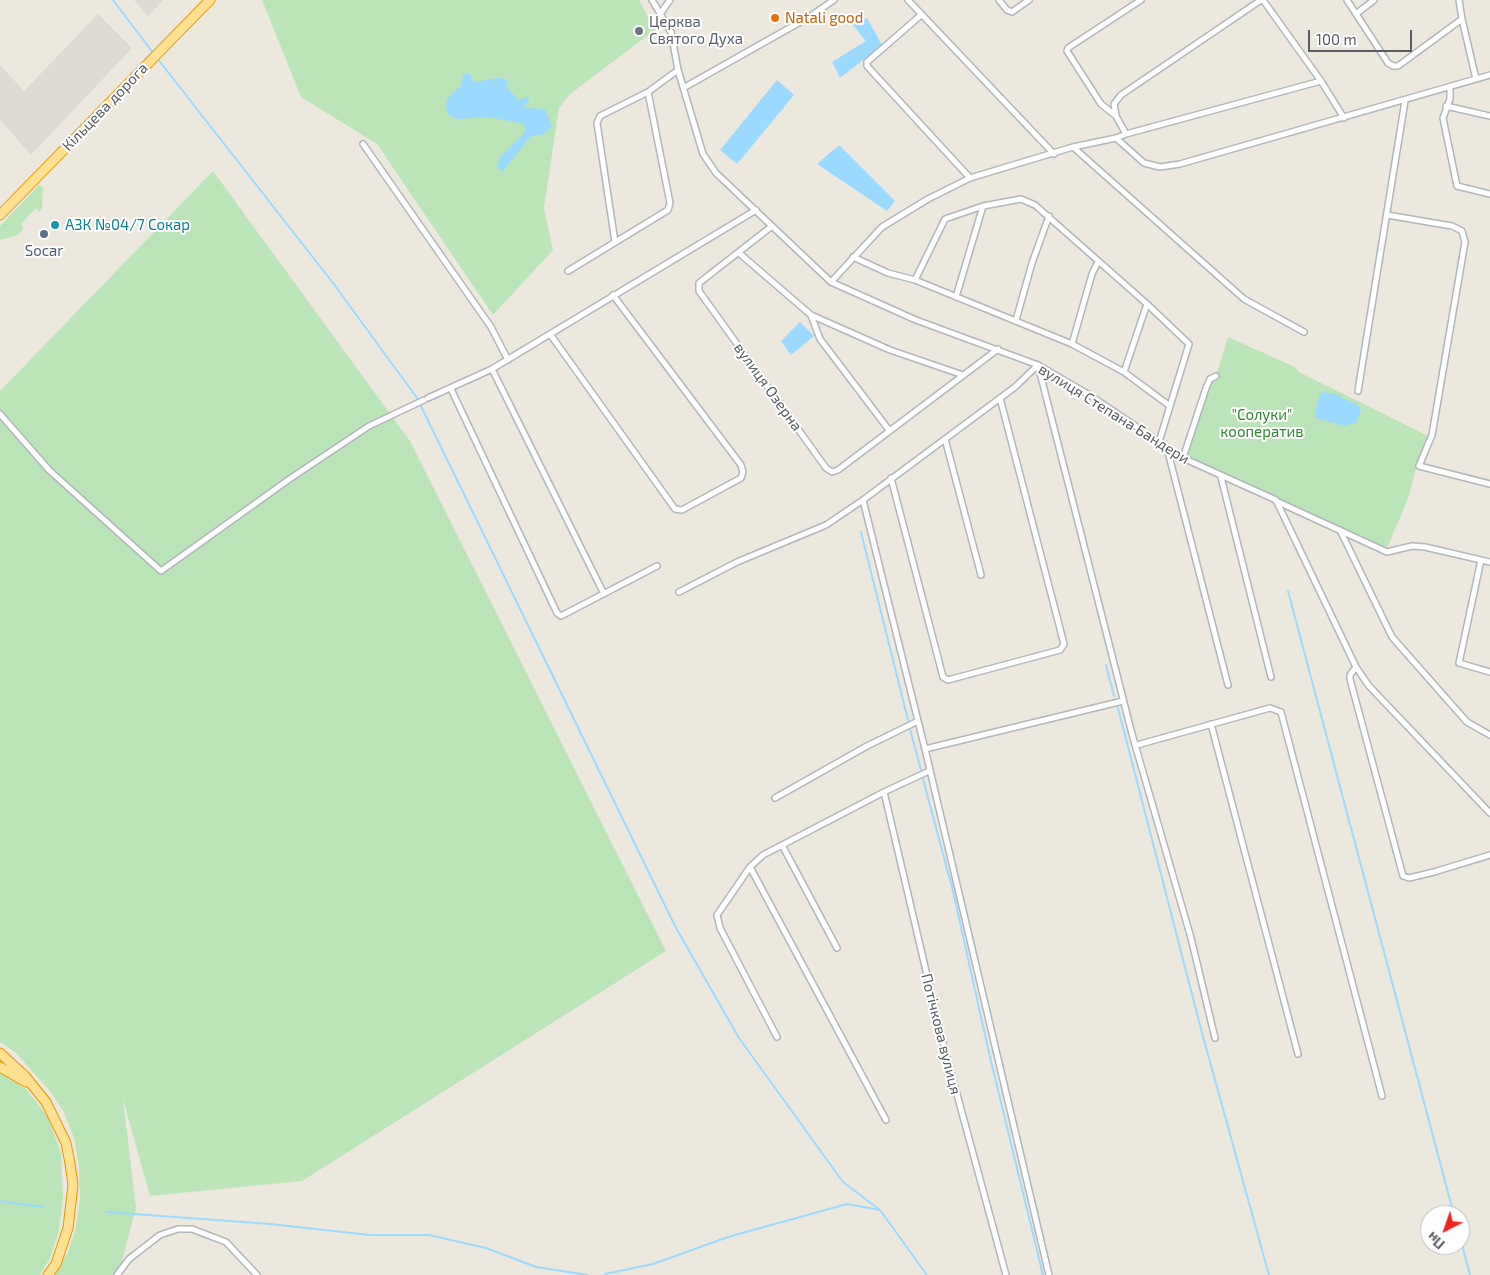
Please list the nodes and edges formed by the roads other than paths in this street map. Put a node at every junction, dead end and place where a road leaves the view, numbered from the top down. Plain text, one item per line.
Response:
1 (210, 0) edge
2 (652, 0) edge
3 (670, 0) edge
4 (834, 0) edge
5 (908, 0) edge
6 (999, 0) edge
7 (1029, 0) edge
8 (1141, 0) edge
9 (1262, 0) edge
10 (1347, 0) edge
11 (1374, 0) edge
12 (1459, 0) edge
13 (660, 14) junction
14 (1356, 14) junction
15 (921, 15) junction
16 (1462, 19) junction
17 (678, 70) junction
18 (1490, 75) edge
19 (1476, 79) junction
20 (1321, 81) junction
21 (684, 87) junction
22 (1450, 87) junction
23 (648, 92) junction
24 (1405, 101) junction
25 (1446, 106) junction
26 (1116, 116) junction
27 (1490, 116) edge
28 (1344, 118) junction
29 (1126, 134) junction
30 (1116, 138) junction
31 (363, 144) dead end
32 (1073, 147) junction
33 (1054, 154) junction
34 (970, 178) junction
35 (1490, 194) edge
36 (983, 206) junction
37 (756, 210) junction
38 (0, 215) edge
39 (1387, 215) junction
40 (1049, 216) junction
41 (772, 226) junction
42 (615, 242) junction
43 (739, 253) junction
44 (853, 256) junction
45 (1098, 262) junction
46 (568, 270) dead end
47 (915, 280) junction
48 (831, 282) junction
49 (613, 295) junction
50 (956, 297) junction
51 (1147, 304) junction
52 (812, 315) junction
53 (1016, 320) junction
54 (1304, 332) dead end
55 (550, 334) junction
56 (1072, 344) junction
57 (998, 349) junction
58 (508, 360) junction
59 (1038, 366) junction
60 (492, 369) junction
61 (1124, 372) junction
62 (963, 375) junction
63 (1216, 376) dead end
64 (451, 389) junction
65 (1358, 391) dead end
66 (1000, 398) junction
67 (1170, 406) junction
68 (0, 414) edge
69 (890, 430) junction
70 (945, 439) junction
71 (1159, 442) junction
72 (1166, 448) junction
73 (1183, 458) junction
74 (1221, 477) junction
75 (891, 478) junction
76 (1490, 484) edge
77 (863, 500) junction
78 (1276, 500) junction
79 (1340, 530) junction
80 (1481, 560) junction
81 (1490, 562) edge
82 (657, 566) dead end
83 (981, 575) dead end
84 (679, 592) dead end
85 (604, 594) junction
86 (1356, 667) junction
87 (1490, 672) edge
88 (1270, 677) dead end
89 (1228, 685) dead end
90 (1123, 701) junction
91 (918, 721) junction
92 (1211, 724) junction
93 (1490, 735) edge
94 (1137, 745) junction
95 (925, 749) junction
96 (929, 771) junction
97 (884, 792) junction
98 (775, 798) dead end
99 (1490, 813) edge
100 (782, 845) junction
101 (1490, 855) edge
102 (750, 867) junction
103 (837, 948) dead end
104 (777, 1037) dead end
105 (1215, 1038) dead end
106 (0, 1053) edge
107 (1298, 1054) dead end
108 (0, 1067) edge
109 (37, 1091) junction
110 (1382, 1096) dead end
111 (886, 1120) dead end
112 (48, 1275) edge
113 (117, 1275) edge
114 (257, 1275) edge
115 (1006, 1275) edge
116 (1049, 1275) edge

1 - 38 highway, Кільцева дорога
2 - 13 street, вулиця Степана Бандери
3 - 13 street
4 - 21 street
5 - 15 street
6 - 7 street
8 - 26 street
9 - 20 street
9 - 26 street
10 - 14 street
11 - 14 street
12 - 16 street
13 - 17 street, вулиця Степана Бандери
14 - 16 street
15 - 33 street
15 - 34 street
16 - 19 street
17 - 21 street, вулиця Степана Бандери
17 - 23 street
18 - 19 street
19 - 22 street
20 - 28 street
20 - 29 street
21 - 37 street, вулиця Степана Бандери
22 - 24 street
22 - 25 street
23 - 42 street
23 - 42 street
24 - 28 street
24 - 39 street
25 - 27 street
25 - 35 street
26 - 29 street
28 - 30 street
29 - 30 street
30 - 32 street
31 - 58 street
32 - 33 street
32 - 54 street
33 - 34 street
34 - 44 street
36 - 40 street
36 - 47 street
36 - 50 street
37 - 41 street, вулиця Степана Бандери
37 - 49 street
39 - 65 street
39 - 76 street
40 - 45 street
40 - 53 street
41 - 43 street, вулиця Озерна
41 - 48 street, вулиця Степана Бандери
42 - 46 street
43 - 52 street
43 - 69 street, вулиця Озерна
44 - 47 street
44 - 48 street
45 - 51 street
45 - 56 street
47 - 50 street
48 - 57 street, вулиця Степана Бандери
49 - 55 street
49 - 55 street
50 - 53 street
51 - 61 street
51 - 67 street
52 - 62 street
52 - 69 street
53 - 56 street
55 - 58 street
56 - 61 street
57 - 59 street, вулиця Степана Бандери
57 - 62 street, вулиця Озерна
58 - 60 street
59 - 66 street
59 - 71 street, вулиця Степана Бандери
59 - 90 street
60 - 64 street
60 - 85 street
61 - 67 street
62 - 69 street, вулиця Озерна
63 - 73 street
64 - 68 street
64 - 85 street
66 - 70 street
66 - 75 street
67 - 71 street
70 - 75 street
70 - 83 street
71 - 72 street, вулиця Степана Бандери
72 - 73 street, вулиця Степана Бандери
72 - 89 street
73 - 74 street, вулиця Степана Бандери
74 - 78 street, вулиця Степана Бандери
74 - 88 street
75 - 77 street
77 - 84 street
77 - 91 street
78 - 79 street, вулиця Степана Бандери
78 - 86 street
79 - 80 street, вулиця Степана Бандери
79 - 93 street
80 - 81 street, вулиця Степана Бандери
80 - 87 street
82 - 85 street
86 - 99 street
86 - 101 street
90 - 94 street
90 - 95 street
91 - 95 street
91 - 98 street
92 - 94 street
92 - 107 street
92 - 110 street
94 - 105 street
95 - 96 street
96 - 97 street
96 - 116 street
97 - 100 street
97 - 115 street, Потічкова вулиця
100 - 102 street
100 - 103 street
102 - 104 street
102 - 111 street
106 - 109 highway
108 - 109 highway
109 - 112 highway
113 - 114 street

